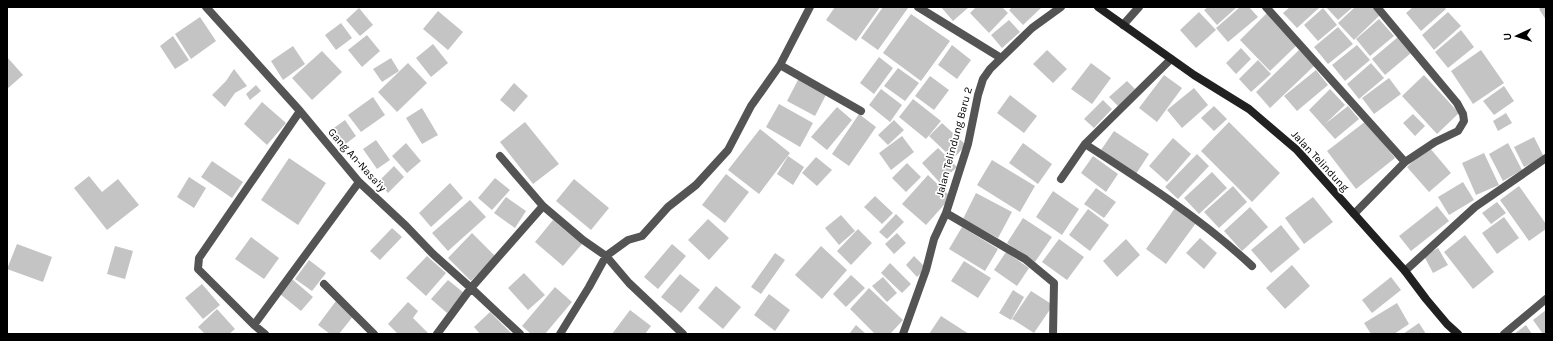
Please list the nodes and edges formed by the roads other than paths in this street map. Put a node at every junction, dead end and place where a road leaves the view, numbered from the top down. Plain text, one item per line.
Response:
1 (206, 7) edge
2 (810, 7) edge
3 (918, 7) edge
4 (1061, 7) edge
5 (1098, 7) edge
6 (1139, 7) edge
7 (1266, 7) edge
8 (1378, 7) edge
9 (1123, 25) junction
10 (1001, 58) junction
11 (1171, 59) junction
12 (780, 65) junction
13 (300, 111) junction
14 (861, 112) dead end
15 (1085, 144) junction
16 (500, 156) dead end
17 (1546, 158) edge
18 (1405, 162) junction
19 (1061, 180) dead end
20 (359, 182) junction
21 (543, 206) junction
22 (946, 213) junction
23 (1354, 214) junction
24 (606, 256) junction
25 (1252, 266) dead end
26 (1405, 271) junction
27 (324, 284) dead end
28 (471, 288) junction
29 (1546, 300) edge
30 (254, 325) junction
31 (265, 334) edge
32 (374, 334) edge
33 (437, 334) edge
34 (520, 334) edge
35 (560, 334) edge
36 (683, 334) edge
37 (903, 334) edge
38 (1053, 334) edge
39 (1458, 334) edge
40 (1504, 334) edge

1 - 13 street, Gang An-Nasa'iy
2 - 12 street
3 - 10 street
4 - 10 street, Jalan Telindung Baru 2
5 - 9 main road, Jalan Telindung
6 - 9 street
7 - 18 street
8 - 18 street
9 - 11 main road, Jalan Telindung
10 - 22 street, Jalan Telindung Baru 2
11 - 15 street
11 - 23 main road, Jalan Telindung
12 - 14 street
12 - 24 street
13 - 20 street, Gang An-Nasa'iy
13 - 30 street
15 - 19 street
15 - 25 street
16 - 21 street
17 - 26 street
18 - 23 street
20 - 28 street, Gang An-Nasa'iy
20 - 30 street
21 - 24 street
21 - 28 street
22 - 37 street, Jalan Telindung Baru 2
22 - 38 street
23 - 26 main road, Jalan Telindung
24 - 35 street
24 - 36 street
26 - 39 main road, Jalan Telindung
27 - 32 street
28 - 33 street
28 - 34 street, Gang An-Nasa'iy
29 - 40 street
30 - 31 street

